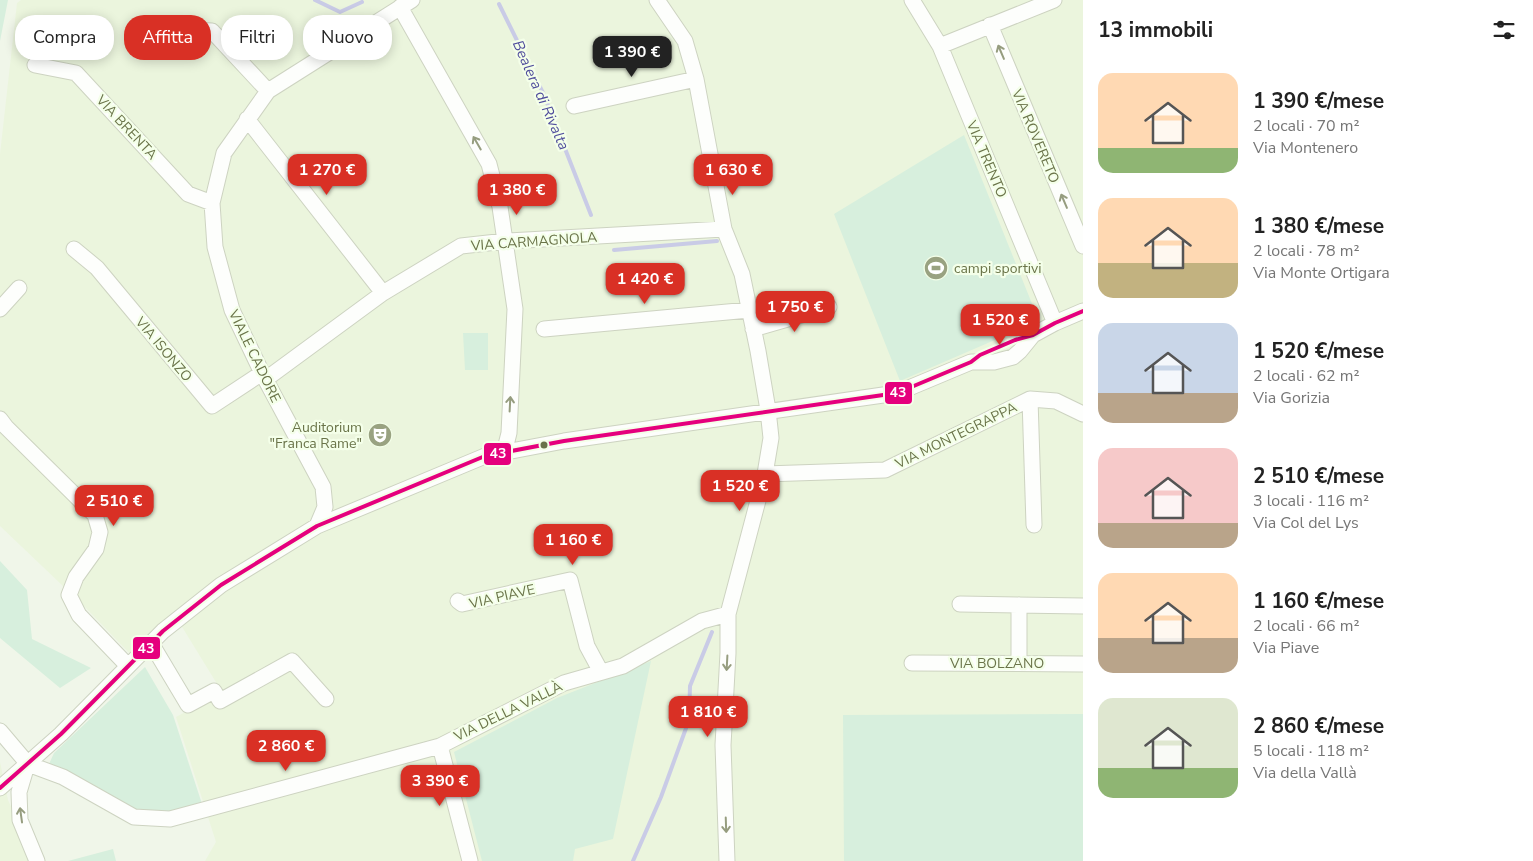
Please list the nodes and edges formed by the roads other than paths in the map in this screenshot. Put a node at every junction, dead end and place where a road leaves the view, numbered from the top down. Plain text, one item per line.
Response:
1 (657, 0) edge
2 (912, 0) edge
3 (1054, 0) edge
4 (406, 4) edge
5 (990, 26) junction
6 (211, 31) edge
7 (940, 46) junction
8 (35, 65) dead end
9 (696, 79) junction
10 (268, 91) junction
11 (574, 106) dead end
12 (247, 119) junction
13 (212, 203) junction
14 (724, 229) junction
15 (506, 241) junction
16 (1083, 246) edge
17 (74, 249) dead end
18 (20, 288) dead end
19 (383, 293) junction
20 (828, 308) dead end
21 (0, 309) edge
22 (749, 310) junction
23 (1083, 311) edge
24 (1055, 323) junction
25 (544, 329) dead end
26 (753, 329) junction
27 (264, 376) junction
28 (1030, 399) junction
29 (768, 410) junction
30 (1083, 414) edge
31 (0, 419) edge
32 (504, 453) junction
33 (765, 474) junction
34 (1034, 525) dead end
35 (317, 526) junction
36 (458, 601) dead end
37 (960, 604) dead end
38 (1019, 605) junction
39 (1083, 606) edge
40 (728, 614) junction
41 (151, 643) junction
42 (912, 663) dead end
43 (1019, 664) junction
44 (1083, 664) edge
45 (128, 666) junction
46 (601, 672) junction
47 (326, 699) dead end
48 (0, 732) edge
49 (440, 746) junction
50 (28, 764) junction
51 (0, 788) edge
52 (37, 861) edge
53 (470, 861) edge
54 (727, 861) edge

1 - 9 street
2 - 7 street, VIA TRENTO
3 - 5 street
4 - 10 street, VIALE CADORE
15 -> 4 street
5 - 7 street
16 -> 5 street, VIA ROVERETO
6 - 10 street
7 - 24 street, VIA TRENTO
8 - 13 street, VIA BRENTA
9 - 11 street
9 - 14 street
10 - 12 street, VIALE CADORE
12 - 13 street, VIALE CADORE
12 - 19 street
13 - 27 street, VIALE CADORE
14 - 15 street, VIA CARMAGNOLA
14 - 22 street
15 - 19 street, VIA CARMAGNOLA
32 -> 15 street
17 - 27 street, VIA ISONZO
18 - 21 street
19 - 27 street, VIA CARMAGNOLA
20 - 26 street
22 - 25 street
22 - 26 street
23 - 24 street
24 - 29 street
26 - 29 street
27 - 35 street, VIALE CADORE
28 - 30 street, VIA MONTEGRAPPA
28 - 33 street, VIA MONTEGRAPPA
28 - 34 street
29 - 32 street
29 - 33 street
31 - 45 street
32 - 35 street
33 - 40 street
35 - 41 street
36 - 46 street, VIA PIAVE
37 - 38 street
38 - 39 street
38 - 43 street
40 - 46 street, VIA DELLA VALLÀ
40 -> 54 street
41 - 45 street
41 - 47 street
42 - 43 street, VIA BOLZANO
43 - 44 street, VIA BOLZANO
45 - 50 street
46 - 49 street, VIA DELLA VALLÀ
48 - 50 street
49 - 50 street, VIA DELLA VALLÀ
49 - 53 street
50 - 51 street
52 -> 50 street

